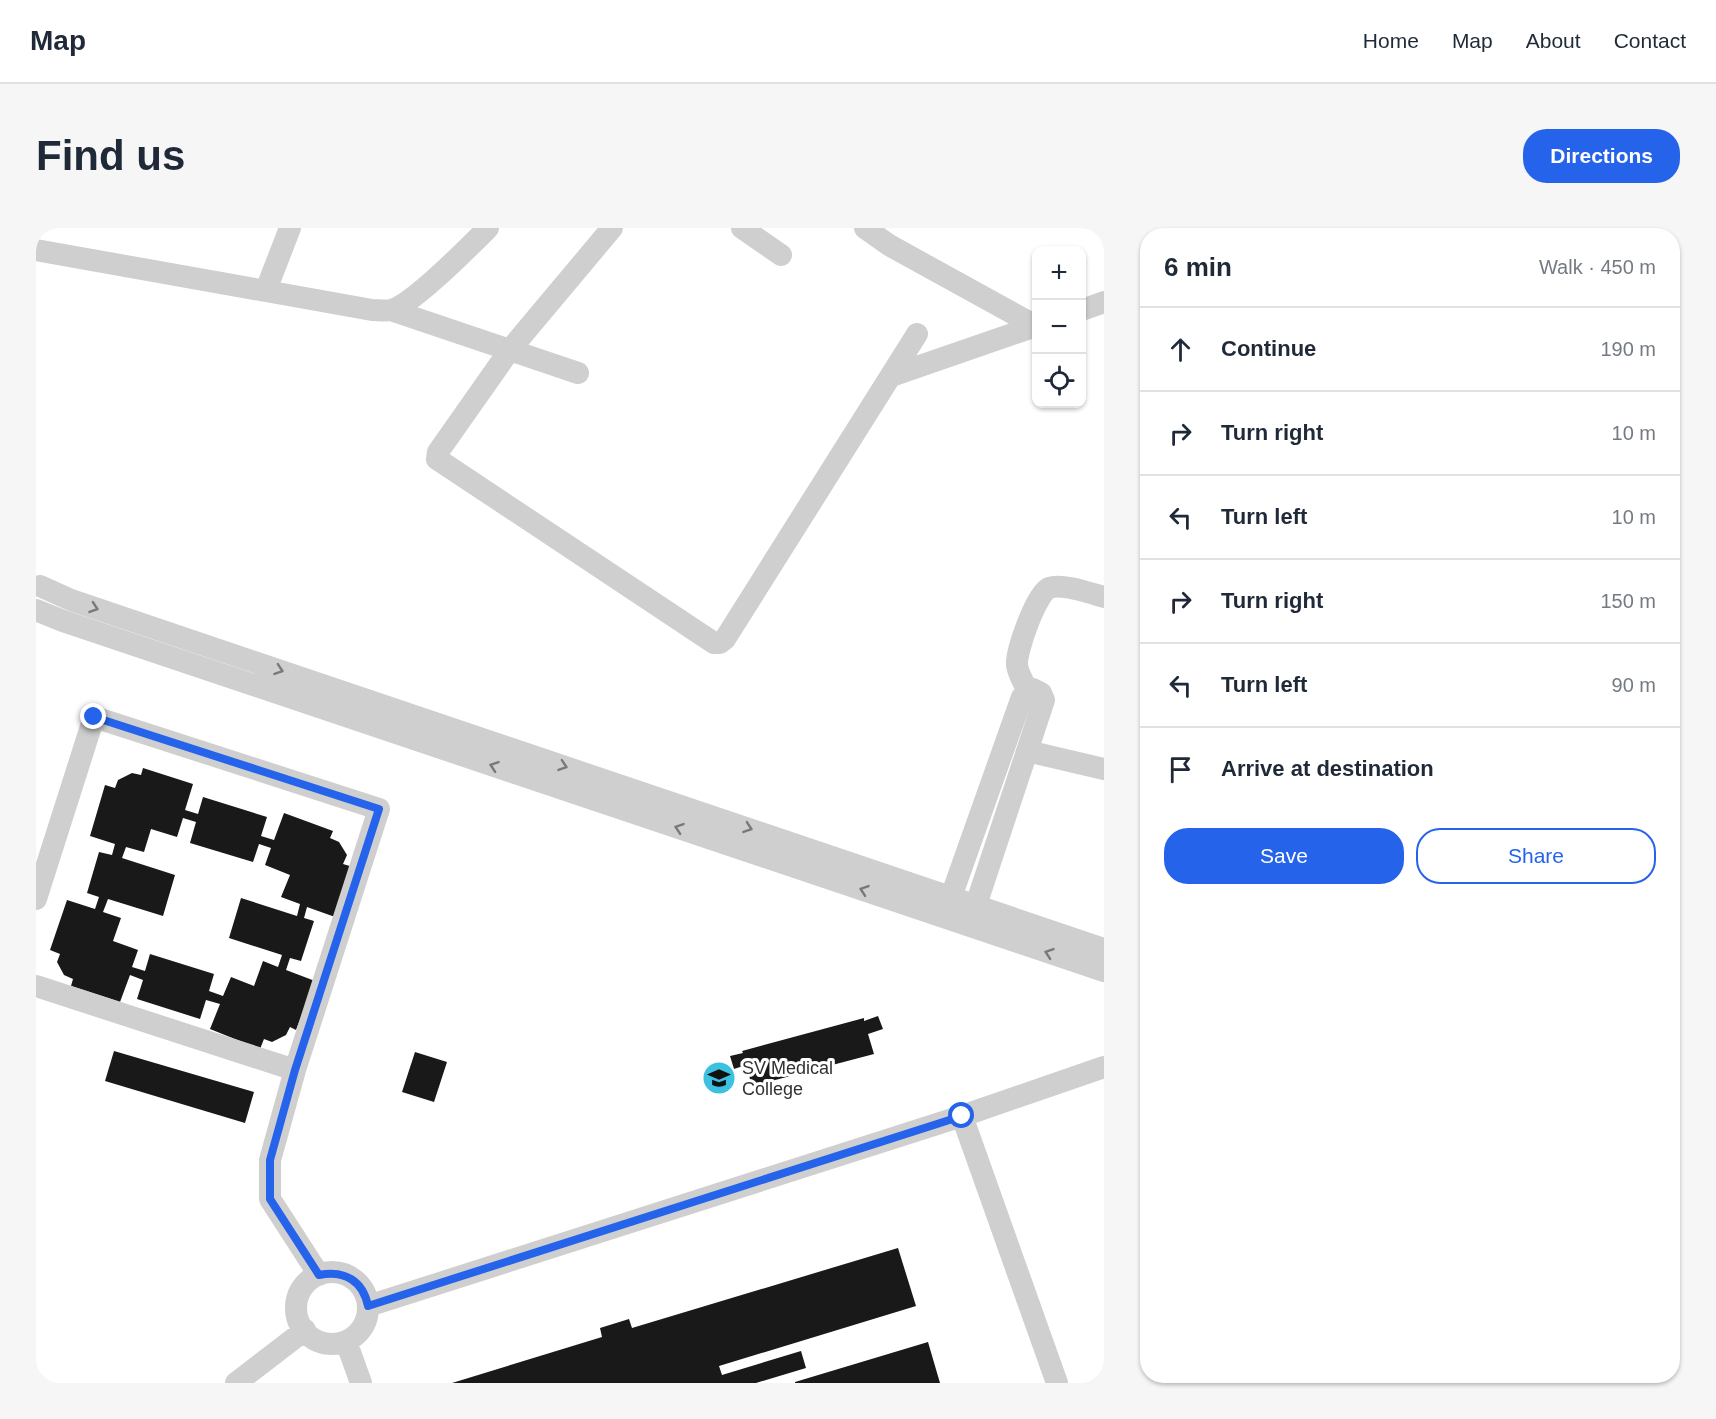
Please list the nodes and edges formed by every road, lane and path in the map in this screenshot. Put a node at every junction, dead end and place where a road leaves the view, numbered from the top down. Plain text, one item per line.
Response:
1 (290, 228) edge
2 (475, 228) edge
3 (488, 228) edge
4 (612, 228) edge
5 (742, 228) edge
6 (865, 228) edge
7 (36, 250) edge
8 (463, 254) junction
9 (781, 255) dead end
10 (266, 290) junction
11 (1104, 302) edge
12 (1086, 309) edge
13 (391, 310) junction
14 (1032, 324) edge
15 (1032, 327) edge
16 (917, 334) dead end
17 (509, 351) junction
18 (578, 373) dead end
19 (891, 376) junction
20 (37, 594) edge
21 (1104, 597) edge
22 (1028, 691) junction
23 (1027, 751) junction
24 (1104, 769) edge
25 (951, 897) junction
26 (36, 898) edge
27 (976, 905) junction
28 (1104, 949) edge
29 (1104, 971) edge
30 (36, 986) edge
31 (1104, 1067) edge
32 (295, 1070) junction
33 (962, 1116) junction
34 (319, 1275) junction
35 (368, 1306) junction
36 (305, 1330) junction
37 (346, 1341) junction
38 (236, 1383) edge
39 (361, 1383) edge
40 (1057, 1383) edge

1 - 10 street
2 - 8 street
3 - 8 street
4 - 17 street
5 - 9 street
6 - 14 street
7 - 10 street
8 - 13 street
10 - 13 street
11 - 12 street
13 - 17 street
15 - 19 street
16 - 19 street
17 - 18 street
17 - 19 street
20 -> 25 street
29 -> 20 street
21 - 22 street
22 - 23 street
22 - 25 street
23 - 24 street
23 - 27 street
25 - 27 street
26 - 32 street
27 - 28 street
30 - 32 street
31 - 33 street
32 - 34 street
33 - 35 street
33 - 40 street
34 - 35 street
34 - 36 street
35 - 37 street
36 - 37 street
36 - 38 street
37 - 39 street

